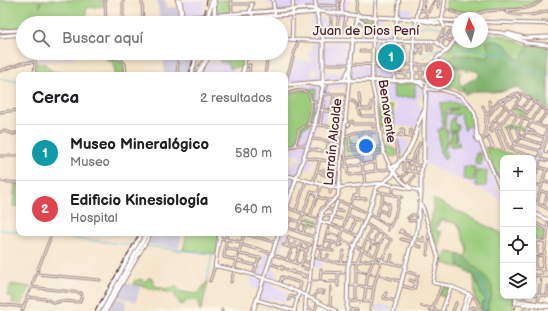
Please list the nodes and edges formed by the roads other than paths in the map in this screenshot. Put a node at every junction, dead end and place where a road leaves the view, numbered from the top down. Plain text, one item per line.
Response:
1 (105, 0) edge
2 (123, 0) edge
3 (142, 0) edge
4 (178, 0) edge
5 (213, 0) edge
6 (231, 0) edge
7 (238, 0) edge
8 (273, 0) edge
9 (293, 0) edge
10 (315, 0) edge
11 (338, 0) edge
12 (357, 0) edge
13 (376, 0) edge
14 (399, 0) edge
15 (420, 0) edge
16 (426, 0) edge
17 (435, 0) edge
18 (440, 0) edge
19 (445, 0) edge
20 (542, 0) edge
21 (252, 2) edge
22 (342, 2) edge
23 (231, 4) junction
24 (238, 4) junction
25 (438, 7) dead end
26 (424, 8) junction
27 (444, 8) junction
28 (512, 9) junction
29 (293, 10) junction
30 (316, 10) junction
31 (418, 10) junction
32 (430, 10) junction
33 (274, 11) junction
34 (340, 11) junction
35 (548, 11) edge
36 (251, 13) junction
37 (216, 14) junction
38 (293, 14) junction
39 (331, 14) junction
40 (232, 15) junction
41 (106, 16) edge
42 (123, 16) edge
43 (143, 16) edge
44 (181, 16) edge
45 (208, 16) joint
46 (252, 16) edge
47 (268, 16) edge
48 (275, 16) junction
49 (346, 16) junction
50 (375, 17) junction
51 (425, 18) dead end
52 (359, 19) junction
53 (396, 19) junction
54 (417, 20) junction
55 (442, 21) junction
56 (452, 21) edge
57 (544, 21) dead end
58 (548, 21) edge
59 (488, 22) edge
60 (548, 24) edge
61 (367, 26) junction
62 (452, 26) edge
63 (350, 27) dead end
64 (444, 28) junction
65 (374, 29) junction
66 (450, 29) joint
67 (16, 30) edge
68 (337, 30) junction
69 (0, 31) edge
70 (6, 31) junction
71 (488, 31) edge
72 (488, 31) edge
73 (350, 32) dead end
74 (330, 33) dead end
75 (336, 33) dead end
76 (16, 35) edge
77 (0, 36) edge
78 (6, 36) junction
79 (441, 36) junction
80 (548, 37) edge
81 (445, 38) junction
82 (452, 39) edge
83 (288, 40) edge
84 (292, 40) junction
85 (298, 40) junction
86 (353, 40) junction
87 (363, 40) junction
88 (373, 40) junction
89 (395, 40) junction
90 (404, 40) junction
91 (323, 41) junction
92 (413, 41) junction
93 (422, 41) junction
94 (427, 41) junction
95 (432, 41) junction
96 (452, 41) edge
97 (417, 42) dead end
98 (436, 42) junction
99 (548, 45) edge
100 (440, 46) junction
101 (413, 50) junction
102 (417, 50) junction
103 (422, 50) junction
104 (361, 51) dead end
105 (373, 51) junction
106 (446, 51) junction
107 (417, 54) dead end
108 (422, 54) dead end
109 (121, 60) edge
110 (178, 60) edge
111 (196, 60) edge
112 (205, 60) edge
113 (207, 60) edge
114 (245, 60) edge
115 (267, 60) edge
116 (35, 62) joint
117 (323, 64) junction
118 (350, 65) junction
119 (372, 65) junction
120 (394, 65) junction
121 (398, 65) junction
122 (413, 65) junction
123 (422, 65) junction
124 (431, 65) junction
125 (245, 67) junction
126 (0, 70) edge
127 (34, 72) edge
128 (126, 72) edge
129 (177, 72) edge
130 (193, 72) edge
131 (195, 72) edge
132 (200, 72) edge
133 (244, 72) edge
134 (250, 72) edge
135 (265, 72) edge
136 (413, 72) junction
137 (394, 73) junction
138 (404, 73) junction
139 (422, 73) junction
140 (427, 73) dead end
141 (288, 75) edge
142 (344, 80) junction
143 (349, 80) junction
144 (372, 81) junction
145 (394, 81) junction
146 (406, 81) junction
147 (413, 81) junction
148 (425, 82) junction
149 (324, 84) junction
150 (288, 86) edge
151 (288, 86) edge
152 (426, 88) junction
153 (288, 94) edge
154 (324, 94) junction
155 (334, 94) junction
156 (348, 94) junction
157 (359, 94) dead end
158 (520, 94) junction
159 (357, 97) dead end
160 (359, 97) junction
161 (528, 98) junction
162 (311, 101) junction
163 (334, 101) junction
164 (347, 101) junction
165 (488, 101) dead end
166 (501, 101) junction
167 (371, 102) dead end
168 (320, 103) junction
169 (534, 103) junction
170 (515, 105) junction
171 (483, 106) dead end
172 (505, 106) junction
173 (332, 107) junction
174 (541, 107) junction
175 (346, 108) junction
176 (492, 108) junction
177 (360, 109) junction
178 (521, 109) junction
179 (16, 110) edge
180 (511, 110) junction
181 (322, 111) junction
182 (326, 111) junction
183 (0, 112) edge
184 (331, 112) junction
185 (547, 112) edge
186 (346, 114) junction
187 (486, 115) junction
188 (518, 115) junction
189 (378, 116) junction
190 (524, 118) junction
191 (346, 119) junction
192 (495, 121) junction
193 (531, 121) junction
194 (308, 124) junction
195 (538, 124) junction
196 (317, 125) junction
197 (379, 126) junction
198 (500, 126) junction
199 (548, 126) edge
200 (387, 127) dead end
201 (394, 127) dead end
202 (526, 128) junction
203 (343, 129) junction
204 (548, 129) edge
205 (411, 130) dead end
206 (0, 132) edge
207 (360, 132) junction
208 (370, 132) junction
209 (379, 132) junction
210 (492, 132) dead end
211 (527, 132) junction
212 (534, 132) dead end
213 (548, 132) edge
214 (16, 133) edge
215 (387, 133) junction
216 (349, 135) junction
217 (397, 135) dead end
218 (416, 136) junction
219 (344, 137) junction
220 (391, 137) junction
221 (410, 137) junction
222 (488, 137) junction
223 (521, 138) junction
224 (546, 138) edge
225 (312, 139) junction
226 (328, 141) junction
227 (343, 141) junction
228 (479, 141) junction
229 (340, 142) junction
230 (360, 142) dead end
231 (370, 142) dead end
232 (364, 144) junction
233 (369, 144) dead end
234 (388, 144) dead end
235 (420, 144) dead end
236 (515, 144) junction
237 (544, 145) junction
238 (295, 146) junction
239 (349, 146) junction
240 (492, 146) dead end
241 (548, 146) edge
242 (288, 147) edge
243 (308, 147) junction
244 (382, 147) junction
245 (364, 148) junction
246 (509, 149) junction
247 (417, 150) junction
248 (424, 150) junction
249 (504, 150) dead end
250 (542, 151) junction
251 (327, 152) junction
252 (338, 153) junction
253 (384, 153) junction
254 (548, 153) edge
255 (374, 154) junction
256 (0, 156) edge
257 (16, 156) edge
258 (361, 156) junction
259 (305, 158) junction
260 (346, 158) junction
261 (403, 159) junction
262 (540, 159) junction
263 (320, 160) junction
264 (548, 161) edge
265 (338, 162) junction
266 (375, 162) junction
267 (410, 163) junction
268 (363, 164) junction
269 (398, 164) junction
270 (415, 165) junction
271 (347, 166) junction
272 (423, 166) junction
273 (537, 166) junction
274 (343, 167) dead end
275 (391, 168) junction
276 (536, 169) edge
277 (547, 169) edge
278 (536, 170) edge
279 (317, 171) junction
280 (376, 171) junction
281 (321, 172) junction
282 (394, 172) junction
283 (407, 172) junction
284 (414, 172) junction
285 (364, 173) junction
286 (422, 173) junction
287 (288, 175) edge
288 (414, 176) dead end
289 (297, 178) junction
290 (400, 178) junction
291 (306, 180) junction
292 (0, 181) edge
293 (543, 181) junction
294 (313, 182) junction
295 (382, 183) junction
296 (548, 183) edge
297 (16, 184) edge
298 (365, 184) junction
299 (374, 184) junction
300 (321, 185) junction
301 (358, 185) junction
302 (394, 185) junction
303 (536, 185) edge
304 (541, 186) junction
305 (407, 187) junction
306 (335, 188) junction
307 (376, 189) junction
308 (288, 190) edge
309 (540, 190) junction
310 (293, 191) junction
311 (502, 191) edge
312 (420, 192) junction
313 (330, 193) dead end
314 (384, 193) junction
315 (548, 193) edge
316 (392, 194) junction
317 (317, 195) junction
318 (358, 195) junction
319 (353, 198) junction
320 (358, 198) junction
321 (366, 199) dead end
322 (330, 201) junction
323 (336, 201) junction
324 (382, 201) junction
325 (420, 203) junction
326 (537, 203) joint
327 (288, 204) edge
328 (350, 206) junction
329 (288, 207) edge
330 (544, 207) junction
331 (325, 208) junction
332 (548, 209) edge
333 (335, 210) junction
334 (379, 210) junction
335 (296, 211) junction
336 (343, 212) dead end
337 (536, 213) edge
338 (303, 214) junction
339 (322, 214) junction
340 (368, 214) junction
341 (348, 215) junction
342 (310, 216) junction
343 (419, 216) junction
344 (332, 217) junction
345 (376, 218) junction
346 (408, 218) dead end
347 (290, 219) joint
348 (341, 219) dead end
349 (356, 219) junction
350 (548, 219) edge
351 (320, 220) junction
352 (418, 220) junction
353 (300, 222) junction
354 (409, 222) dead end
355 (288, 223) edge
356 (364, 223) junction
357 (306, 224) junction
358 (330, 224) junction
359 (536, 224) edge
360 (548, 224) edge
361 (317, 227) junction
362 (372, 227) junction
363 (390, 227) junction
364 (288, 228) edge
365 (344, 229) junction
366 (547, 229) edge
367 (388, 230) dead end
368 (297, 231) junction
369 (378, 231) junction
370 (327, 232) junction
371 (350, 232) junction
372 (402, 232) dead end
373 (430, 232) junction
374 (302, 233) junction
375 (384, 235) junction
376 (51, 236) edge
377 (144, 236) edge
378 (144, 236) edge
379 (149, 236) edge
380 (243, 236) edge
381 (254, 236) edge
382 (278, 236) edge
383 (358, 236) junction
384 (341, 237) junction
385 (220, 238) joint
386 (314, 238) junction
387 (227, 239) junction
388 (296, 239) junction
389 (340, 239) junction
390 (366, 239) junction
391 (401, 239) dead end
392 (423, 239) dead end
393 (325, 240) junction
394 (538, 240) joint
395 (313, 241) dead end
396 (413, 241) junction
397 (242, 242) junction
398 (276, 242) junction
399 (303, 242) junction
400 (332, 242) junction
401 (546, 242) junction
402 (335, 243) dead end
403 (339, 243) junction
404 (373, 243) junction
405 (548, 243) edge
406 (242, 245) junction
407 (283, 245) dead end
408 (287, 245) junction
409 (315, 245) junction
410 (342, 245) dead end
411 (354, 245) junction
412 (338, 246) dead end
413 (379, 246) junction
414 (293, 247) junction
415 (421, 247) dead end
416 (225, 248) junction
417 (300, 248) junction
418 (323, 248) junction
419 (329, 250) junction
420 (362, 250) junction
421 (545, 250) junction
422 (548, 250) edge
423 (240, 251) junction
424 (307, 251) junction
425 (333, 251) dead end
426 (344, 251) dead end
427 (368, 253) junction
428 (239, 254) junction
429 (271, 254) junction
430 (328, 255) dead end
431 (427, 255) dead end
432 (536, 255) joint
433 (375, 256) junction
434 (392, 256) dead end
435 (544, 256) junction
436 (312, 257) junction
437 (319, 259) junction
438 (287, 260) junction
439 (303, 260) junction
440 (237, 261) junction
441 (326, 261) junction
442 (373, 261) junction
443 (382, 261) junction
444 (357, 262) junction
445 (269, 263) junction
446 (295, 263) junction
447 (309, 263) dead end
448 (340, 263) junction
449 (348, 263) junction
450 (390, 263) junction
451 (215, 266) junction
452 (257, 266) junction
453 (302, 266) junction
454 (405, 267) junction
455 (129, 268) junction
456 (536, 268) edge
457 (321, 269) dead end
458 (542, 269) junction
459 (234, 270) junction
460 (309, 270) dead end
461 (356, 270) junction
462 (548, 270) edge
463 (404, 271) junction
464 (321, 272) junction
465 (338, 273) junction
466 (347, 273) junction
467 (368, 273) junction
468 (36, 274) junction
469 (254, 275) junction
470 (301, 275) dead end
471 (536, 275) edge
472 (377, 276) junction
473 (542, 276) junction
474 (548, 277) edge
475 (264, 278) junction
476 (100, 280) dead end
477 (410, 280) dead end
478 (210, 281) dead end
479 (310, 281) junction
480 (320, 281) junction
481 (231, 282) dead end
482 (338, 282) junction
483 (416, 282) junction
484 (401, 283) junction
485 (280, 284) junction
486 (442, 284) junction
487 (348, 285) junction
488 (338, 286) dead end
489 (356, 286) junction
490 (548, 286) edge
491 (31, 287) junction
492 (331, 287) dead end
493 (365, 287) junction
494 (452, 287) junction
495 (374, 289) junction
496 (317, 291) dead end
497 (258, 292) junction
498 (299, 292) junction
499 (386, 293) dead end
500 (536, 294) edge
501 (470, 295) junction
502 (539, 295) junction
503 (306, 296) junction
504 (547, 296) edge
505 (27, 297) junction
506 (297, 299) junction
507 (313, 299) junction
508 (524, 299) edge
509 (257, 300) junction
510 (289, 300) dead end
511 (348, 301) junction
512 (356, 301) junction
513 (396, 301) junction
514 (515, 301) joint
515 (319, 302) junction
516 (364, 302) junction
517 (372, 302) junction
518 (456, 303) dead end
519 (524, 303) junction
520 (0, 304) edge
521 (530, 304) junction
522 (538, 304) junction
523 (422, 306) dead end
524 (547, 306) edge
525 (24, 307) junction
526 (330, 308) junction
527 (305, 309) edge
528 (311, 309) dead end
529 (432, 309) junction
530 (286, 310) edge
531 (347, 310) edge
532 (22, 311) edge
533 (98, 311) edge
534 (102, 311) edge
535 (106, 311) edge
536 (254, 311) edge
537 (294, 311) edge
538 (315, 311) edge
539 (336, 311) edge
540 (355, 311) edge
541 (370, 311) edge
542 (394, 311) edge
543 (432, 311) edge
544 (438, 311) edge
545 (444, 311) edge
546 (453, 311) edge
547 (464, 311) edge
548 (471, 311) edge
549 (476, 311) edge
550 (481, 311) edge
551 (514, 311) edge
552 (524, 311) edge
553 (529, 311) edge
554 (537, 311) edge
555 (544, 311) edge

1 - 41 street
2 - 42 street
3 - 43 street
4 - 44 main road
5 - 37 highway
5 - 45 highway
6 - 23 street
7 - 24 street
8 - 33 main road
9 - 29 main road
10 - 30 main road
11 - 34 street
12 - 52 street
13 - 50 main road, Benavente
14 - 53 main road
15 - 31 main road
16 - 26 street
17 - 32 street
18 - 19 main road
18 - 25 street
19 - 27 main road
20 - 28 street
21 - 24 street
21 - 36 main road
22 - 34 main road
23 - 24 street
23 - 40 street
26 - 31 street
26 - 32 street
27 - 28 street
27 - 55 main road
28 - 35 street
29 - 30 main road
29 - 33 main road
29 - 38 main road
30 - 34 main road
30 - 34 street
30 - 38 main road
30 - 39 main road
30 - 91 main road
31 - 54 main road
32 - 51 street
33 - 36 main road
33 - 48 main road
34 - 39 main road
34 - 49 main road
34 - 52 main road
34 - 68 street
36 - 40 main road
36 - 46 main road
37 - 40 main road
37 - 45 main road
38 - 48 main road
38 - 84 main road
39 - 74 street
47 - 48 main road
49 - 52 main road
49 - 63 street
50 - 52 main road
50 - 53 main road
50 - 65 main road, Benavente
52 - 61 main road
52 - 86 main road, Larraín Alcalde
53 - 54 main road
53 - 89 main road
54 - 55 main road
54 - 62 main road
54 - 92 main road
55 - 56 main road
55 - 64 main road, bridge
57 - 58 street
59 - 60 main road
61 - 65 main road
61 - 87 street
64 - 66 main road
64 - 79 street
65 - 88 main road, Benavente
66 - 81 street
67 - 70 main road
68 - 73 street
68 - 75 street
69 - 70 main road
70 - 78 main road
71 - 80 main road
72 - 99 main road
76 - 78 main road
77 - 78 main road
79 - 81 street
79 - 98 street
81 - 82 street
81 - 100 street
83 - 84 main road, Juan de Dios Pení
84 - 85 main road, Juan de Dios Pení
85 - 91 main road, Juan de Dios Pení
85 - 141 street
86 - 87 main road, Juan de Dios Pení
86 - 91 main road, Juan de Dios Pení
86 - 118 main road, Larraín Alcalde
87 - 88 main road, Juan de Dios Pení
88 - 89 main road, Juan de Dios Pení
88 - 105 main road, Benavente
89 - 90 main road, Juan de Dios Pení
89 - 120 main road
90 - 92 main road, Juan de Dios Pení
90 - 121 street
91 - 117 main road
92 - 93 main road, Juan de Dios Pení
92 - 101 main road
93 - 94 main road, Juan de Dios Pení
93 - 103 street
94 - 95 main road, Juan de Dios Pení
94 - 95 street
95 - 98 main road, Juan de Dios Pení
96 - 106 main road
97 - 102 street
98 - 100 main road, Juan de Dios Pení
100 - 106 main road, Juan de Dios Pení
101 - 102 street
101 - 122 main road
102 - 103 street
102 - 107 street
103 - 108 street
104 - 105 street
105 - 119 main road, Benavente
106 - 124 main road
106 - 148 main road
109 - 128 street
110 - 129 street
111 - 130 highway
112 - 131 street
113 - 132 highway
114 - 125 main road
115 - 135 street
116 - 126 street
116 - 127 street
117 - 118 street
117 - 149 main road
118 - 119 street
118 - 142 main road
118 - 143 main road, Larraín Alcalde
119 - 120 street
119 - 144 main road, Benavente
120 - 121 street
120 - 137 main road
121 - 122 street
122 - 123 street
122 - 136 main road
123 - 124 street
123 - 139 street
124 - 148 main road
125 - 133 main road
125 - 134 street
136 - 138 street
136 - 139 street
136 - 147 main road
137 - 138 street
137 - 145 main road
138 - 146 street
139 - 140 street
139 - 148 street
142 - 143 main road
142 - 149 main road
143 - 144 main road
143 - 149 main road
143 - 156 main road, Larraín Alcalde
144 - 145 main road
144 - 189 main road, Benavente
145 - 146 main road
145 - 152 main road
146 - 147 main road
147 - 148 main road
148 - 152 main road
148 - 152 main road
149 - 150 main road
149 - 151 main road
149 - 154 main road
149 - 168 main road
152 - 218 main road
152 - 228 main road
152 - 248 main road
153 - 162 street
154 - 155 street
154 - 181 main road
155 - 156 street
155 - 163 street
156 - 164 main road, Larraín Alcalde
157 - 160 street
158 - 161 street
158 - 166 street
158 - 170 street
159 - 160 street
160 - 177 street
161 - 169 street
161 - 178 street
162 - 168 street
162 - 194 street
163 - 164 street
163 - 173 street
164 - 175 main road, Larraín Alcalde
164 - 177 street
165 - 176 street
166 - 172 street
166 - 176 street
166 - 222 street
167 - 177 street
168 - 196 main road
169 - 174 street
169 - 178 street
170 - 178 street
170 - 180 street
171 - 187 street
172 - 180 street
172 - 192 street
173 - 175 street
173 - 182 street
173 - 184 street
174 - 185 street
174 - 193 street
175 - 186 main road, Larraín Alcalde
176 - 187 street
177 - 189 street
179 - 183 street
180 - 188 street
180 - 198 street
181 - 182 street
181 - 196 main road
182 - 184 street
184 - 186 street
185 - 195 street
186 - 191 main road, Larraín Alcalde
187 - 228 street
188 - 190 street
188 - 236 street
189 - 197 main road, Benavente
190 - 193 street
190 - 223 street
191 - 197 street
191 - 203 main road, Larraín Alcalde
192 - 198 street
192 - 210 street
193 - 195 street
193 - 202 street
194 - 196 street
194 - 238 street
195 - 204 street
196 - 203 street
196 - 225 main road
196 - 243 main road
197 - 209 main road, Benavente
198 - 246 street
198 - 249 street
199 - 204 street
200 - 215 street
201 - 220 street
202 - 211 street
202 - 212 street
203 - 219 main road, Larraín Alcalde
203 - 229 street
204 - 224 street
205 - 221 street
206 - 214 street
207 - 208 street
207 - 216 street
207 - 230 street
208 - 209 street
208 - 231 street
209 - 215 street
209 - 244 main road, Benavente
211 - 223 street
211 - 224 street
213 - 224 street
215 - 220 street
215 - 234 street
216 - 219 street
216 - 239 street
217 - 221 street
218 - 221 street
218 - 261 main road
219 - 227 main road, Larraín Alcalde
220 - 269 street
222 - 228 street
222 - 240 street
223 - 236 street
223 - 237 street
224 - 237 street
225 - 226 street
225 - 243 main road
226 - 229 street
226 - 251 street
227 - 260 street
227 - 306 main road, Larraín Alcalde
228 - 311 main road
229 - 252 street
232 - 233 street
232 - 239 street
232 - 245 street
235 - 247 street
236 - 246 street
236 - 250 street
237 - 241 street
237 - 250 street
238 - 242 street
238 - 243 street
239 - 245 street
243 - 251 street
243 - 259 main road
243 - 289 main road
244 - 245 street
244 - 253 main road, Benavente
246 - 262 street
247 - 248 street
247 - 267 street
247 - 270 street
248 - 272 main road
250 - 254 street
250 - 262 street
251 - 252 street
252 - 265 street
253 - 255 street
253 - 275 main road, Benavente
255 - 258 street
255 - 266 street
256 - 257 street
258 - 260 street
258 - 268 street
259 - 263 street
259 - 289 main road
260 - 271 street
261 - 267 street
261 - 269 main road
261 - 283 street
262 - 264 street
262 - 273 street
263 - 265 street
263 - 279 street
265 - 306 street
266 - 268 street
266 - 280 street
267 - 270 street
267 - 283 street
268 - 271 street
268 - 285 street
269 - 275 main road
269 - 282 main road
270 - 272 street
270 - 284 street
271 - 274 street
271 - 285 street
272 - 286 main road
273 - 276 street
273 - 277 street
273 - 278 street
275 - 280 street
275 - 282 main road, Benavente
277 - 293 street
279 - 281 street
279 - 294 street
280 - 285 street
281 - 281 street
282 - 290 main road, Benavente
282 - 295 main road
283 - 284 street
283 - 290 street
284 - 286 street
285 - 298 street
286 - 312 main road
287 - 289 main road
288 - 305 street
289 - 291 main road
289 - 310 main road
290 - 305 main road, Benavente
291 - 294 main road
291 - 335 street
292 - 297 street
293 - 296 street
293 - 304 street
294 - 300 main road
295 - 299 main road
295 - 302 main road
295 - 307 main road
298 - 299 main road
298 - 301 main road
299 - 307 main road
300 - 306 main road
300 - 317 street
301 - 306 main road
301 - 318 street
302 - 305 main road
302 - 316 street
303 - 304 street
304 - 309 street
305 - 312 main road, Benavente
306 - 313 street
306 - 323 main road, Larraín Alcalde
307 - 314 street
307 - 340 main road
308 - 310 street
309 - 315 street
309 - 326 street
310 - 327 main road
312 - 325 main road
314 - 316 street
314 - 324 street
315 - 330 street
316 - 363 street
317 - 322 street
317 - 338 street
317 - 342 street
318 - 319 street
318 - 320 street
319 - 320 street
319 - 328 street
320 - 321 street
322 - 323 street
322 - 351 street, Larraín Alcalde
323 - 328 street
323 - 331 main road, Larraín Alcalde
323 - 333 main road
324 - 334 street
324 - 334 street
325 - 343 main road
325 - 373 main road
326 - 330 street
328 - 340 street
328 - 341 street
329 - 335 street
330 - 332 street
331 - 333 street
331 - 339 main road, Larraín Alcalde
333 - 336 street
333 - 344 main road
334 - 345 street
335 - 338 street
337 - 350 main road
338 - 342 street
338 - 353 street
339 - 344 street
339 - 351 main road, Larraín Alcalde
340 - 345 street
340 - 356 main road
341 - 349 street
341 - 365 street
342 - 351 street
343 - 346 street
343 - 352 main road
344 - 348 street
344 - 358 main road
345 - 363 street
347 - 353 street
347 - 355 street
349 - 356 street
349 - 371 street
351 - 358 main road
351 - 361 street, Larraín Alcalde
351 - 409 main road, Larraín Alcalde
352 - 354 street
352 - 396 main road
353 - 357 street
353 - 368 street
356 - 362 street
356 - 383 main road
357 - 361 street
357 - 374 street
358 - 365 street
358 - 370 street
359 - 366 street
360 - 366 street
361 - 386 street, Larraín Alcalde
362 - 369 street
362 - 390 street
363 - 367 street
364 - 368 street
365 - 371 street
365 - 384 street
366 - 401 street
368 - 374 street
369 - 375 street
369 - 404 street
370 - 384 street
370 - 393 street
371 - 383 street
372 - 396 street
373 - 431 street
373 - 486 main road
374 - 386 street
375 - 413 street
375 - 443 street
376 - 468 street
377 - 455 highway
378 - 533 highway
379 - 455 main road
380 - 397 street
381 - 398 street
382 - 398 main road
383 - 411 main road
384 - 389 street
385 - 387 street
385 - 451 main road
386 - 395 street, Larraín Alcalde
387 - 397 street
387 - 416 street
388 - 399 street
388 - 408 street
388 - 414 street
389 - 403 street
389 - 411 street
390 - 404 street
390 - 420 street
391 - 396 street
392 - 396 street
393 - 400 street
393 - 418 street
394 - 401 street
394 - 432 street
396 - 415 street
396 - 454 main road
397 - 406 street
398 - 429 main road
399 - 417 street
399 - 424 street
400 - 402 street
400 - 419 street
401 - 405 street
401 - 421 street
403 - 410 street
403 - 412 street
404 - 413 street
404 - 427 street
406 - 423 street
406 - 429 street
407 - 408 street
408 - 414 street
409 - 418 street
409 - 436 main road, Larraín Alcalde
411 - 420 street
411 - 449 main road
413 - 433 street
414 - 417 street
414 - 438 street
416 - 423 street
416 - 440 street
417 - 424 street
417 - 446 street
418 - 419 street
418 - 437 street
419 - 425 street
420 - 427 street
420 - 444 street
421 - 422 street
421 - 435 street
423 - 428 street
424 - 439 street
426 - 448 street
427 - 433 street
428 - 440 street
428 - 452 street
429 - 438 street
429 - 445 main road
429 - 475 main road
430 - 441 street
432 - 435 street
433 - 443 street
434 - 450 street
435 - 458 street
436 - 437 street
436 - 479 main road, Larraín Alcalde
437 - 441 street
438 - 446 street
439 - 447 street
439 - 453 street
440 - 452 street
440 - 459 street
441 - 448 street
442 - 443 street
442 - 444 street
442 - 467 street
443 - 450 street
443 - 472 street
444 - 449 street
444 - 461 street
445 - 470 street
445 - 475 main road
446 - 453 street
448 - 449 street
449 - 466 main road
450 - 454 street
451 - 459 main road
451 - 478 street
452 - 469 street
453 - 460 street
454 - 463 main road
455 - 534 highway
455 - 535 main road
456 - 458 street
457 - 464 street
458 - 462 street
458 - 473 street
459 - 469 main road
459 - 481 street
461 - 467 street
461 - 489 street
463 - 483 street
463 - 484 main road
464 - 465 street
464 - 480 street
465 - 466 street
465 - 482 street
466 - 487 main road
467 - 472 street
467 - 493 street
468 - 476 street
468 - 491 street
469 - 475 main road
471 - 473 street
472 - 484 street
472 - 495 street
473 - 474 street
473 - 502 street
475 - 485 main road
475 - 497 main road
475 - 509 main road
477 - 483 street
479 - 480 street
479 - 503 main road, Larraín Alcalde
480 - 482 street
482 - 488 street
483 - 484 street
484 - 513 main road
485 - 498 main road
485 - 498 street
486 - 494 main road
486 - 529 street
487 - 489 street
487 - 511 main road
489 - 493 street
489 - 512 street
490 - 504 street
491 - 505 street
491 - 505 street
492 - 526 street
493 - 495 street
493 - 516 street
494 - 501 main road
494 - 545 main road
495 - 517 street
496 - 507 street
497 - 509 main road
497 - 536 main road
498 - 503 main road
498 - 506 main road
499 - 513 street
500 - 502 street
501 - 547 main road
501 - 550 street
502 - 504 street
502 - 522 street
503 - 507 main road
503 - 527 main road, Larraín Alcalde
505 - 525 street
506 - 510 street
506 - 537 main road
507 - 515 main road
508 - 519 street
509 - 530 main road
509 - 536 main road
511 - 512 street
511 - 531 main road
512 - 516 street
513 - 542 main road
514 - 519 main road
514 - 551 street
515 - 526 main road
515 - 538 street
516 - 517 street
517 - 541 street
518 - 546 street
519 - 521 main road
519 - 522 main road
519 - 552 street
520 - 525 street
521 - 522 main road
521 - 553 street
522 - 524 main road
522 - 554 street
523 - 529 street
524 - 555 street
525 - 532 street
526 - 539 main road
527 - 528 street
529 - 543 street
529 - 544 street
530 - 537 main road
531 - 540 street
548 - 549 street

